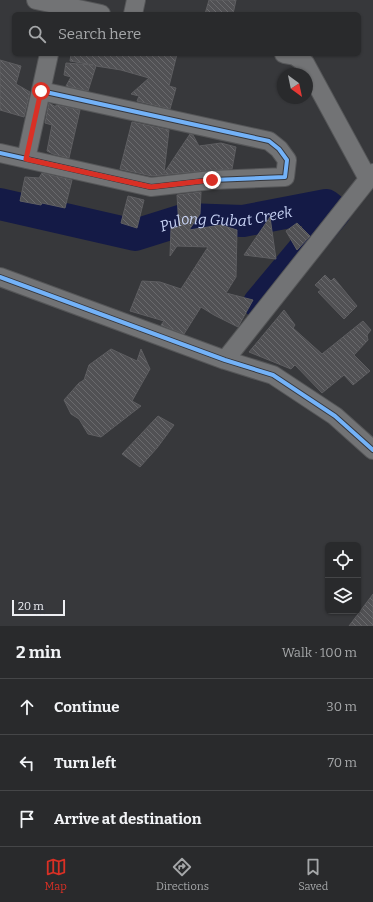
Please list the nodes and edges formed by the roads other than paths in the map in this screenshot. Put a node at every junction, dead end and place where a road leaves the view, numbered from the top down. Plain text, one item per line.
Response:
1 (36, 0) edge
2 (136, 0) edge
3 (59, 10) edge
4 (80, 12) edge
5 (133, 12) edge
6 (49, 56) edge
7 (295, 56) edge
8 (41, 91) junction
9 (0, 153) edge
10 (26, 159) junction
11 (370, 176) edge
12 (0, 277) edge
13 (225, 360) junction
14 (373, 450) edge

1 - 3 street
2 - 5 street
3 - 4 street
6 - 8 street
7 - 11 street
8 - 10 street
8 - 10 street
9 - 10 street
11 - 13 street
12 - 13 street
13 - 14 street

